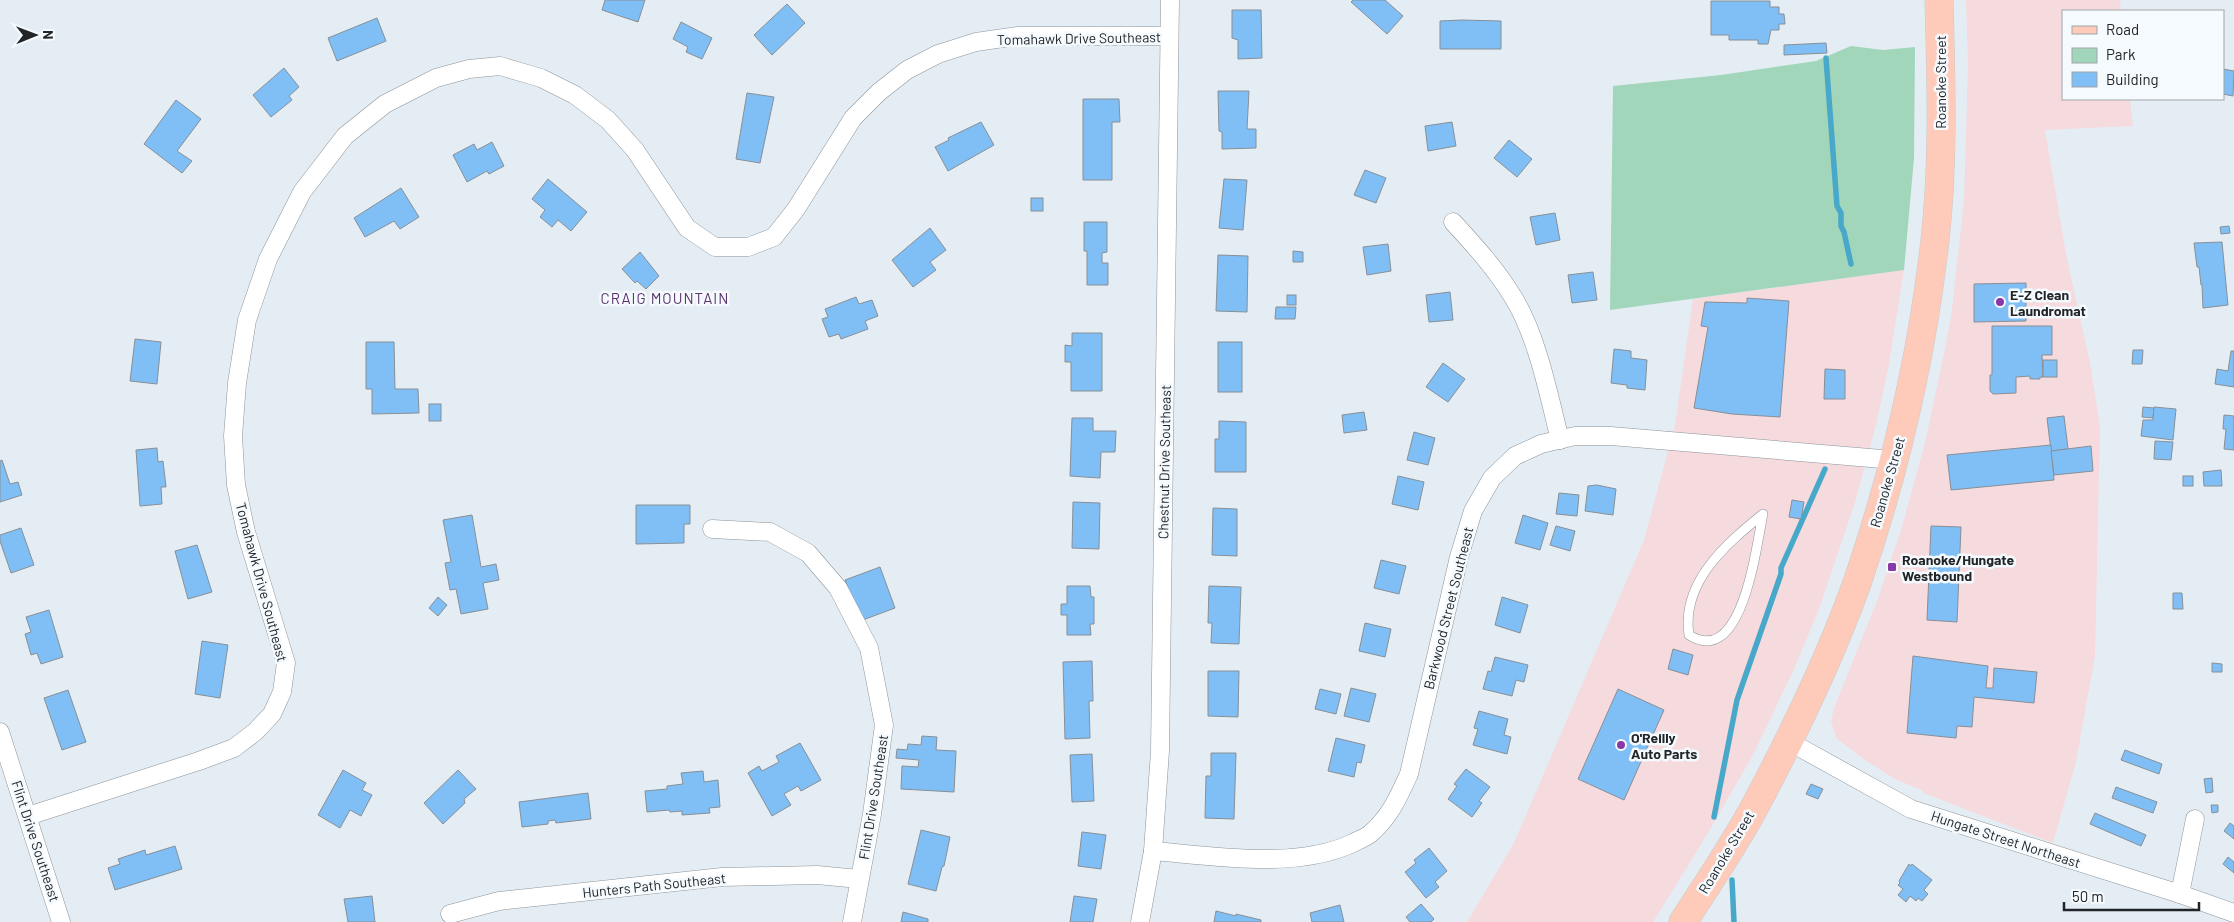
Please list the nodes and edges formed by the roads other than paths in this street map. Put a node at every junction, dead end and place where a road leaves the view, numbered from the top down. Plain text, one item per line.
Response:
1 (1170, 0) edge
2 (1939, 0) edge
3 (1169, 36) junction
4 (1453, 222) dead end
5 (1560, 440) junction
6 (1894, 460) junction
7 (1763, 514) joint
8 (712, 529) dead end
9 (0, 732) edge
10 (1788, 741) junction
11 (28, 816) junction
12 (2195, 819) dead end
13 (1153, 851) junction
14 (859, 879) junction
15 (2180, 894) junction
16 (2234, 913) edge
17 (450, 914) dead end
18 (62, 922) edge
19 (852, 922) edge
20 (1140, 922) edge
21 (1683, 922) edge

1 - 3 street, Chestnut Drive Southeast
2 - 6 main road, Roanoke Street
3 - 11 street, Tomahawk Drive Southeast
3 - 13 street, Chestnut Drive Southeast
4 - 5 street
5 - 6 street, Barkwood Street Southeast
5 - 13 street, Barkwood Street Southeast
6 - 10 main road, Roanoke Street
7 - 7 lane
8 - 14 street, Flint Drive Southeast
9 - 11 street, Flint Drive Southeast
10 - 15 street, Hungate Street Northeast
10 - 21 main road, Roanoke Street
11 - 18 street, Flint Drive Southeast
12 - 15 street
13 - 20 street, Chestnut Drive Southeast
14 - 17 street, Hunters Path Southeast
14 - 19 street, Flint Drive Southeast
15 - 16 street, Hungate Street Northeast

